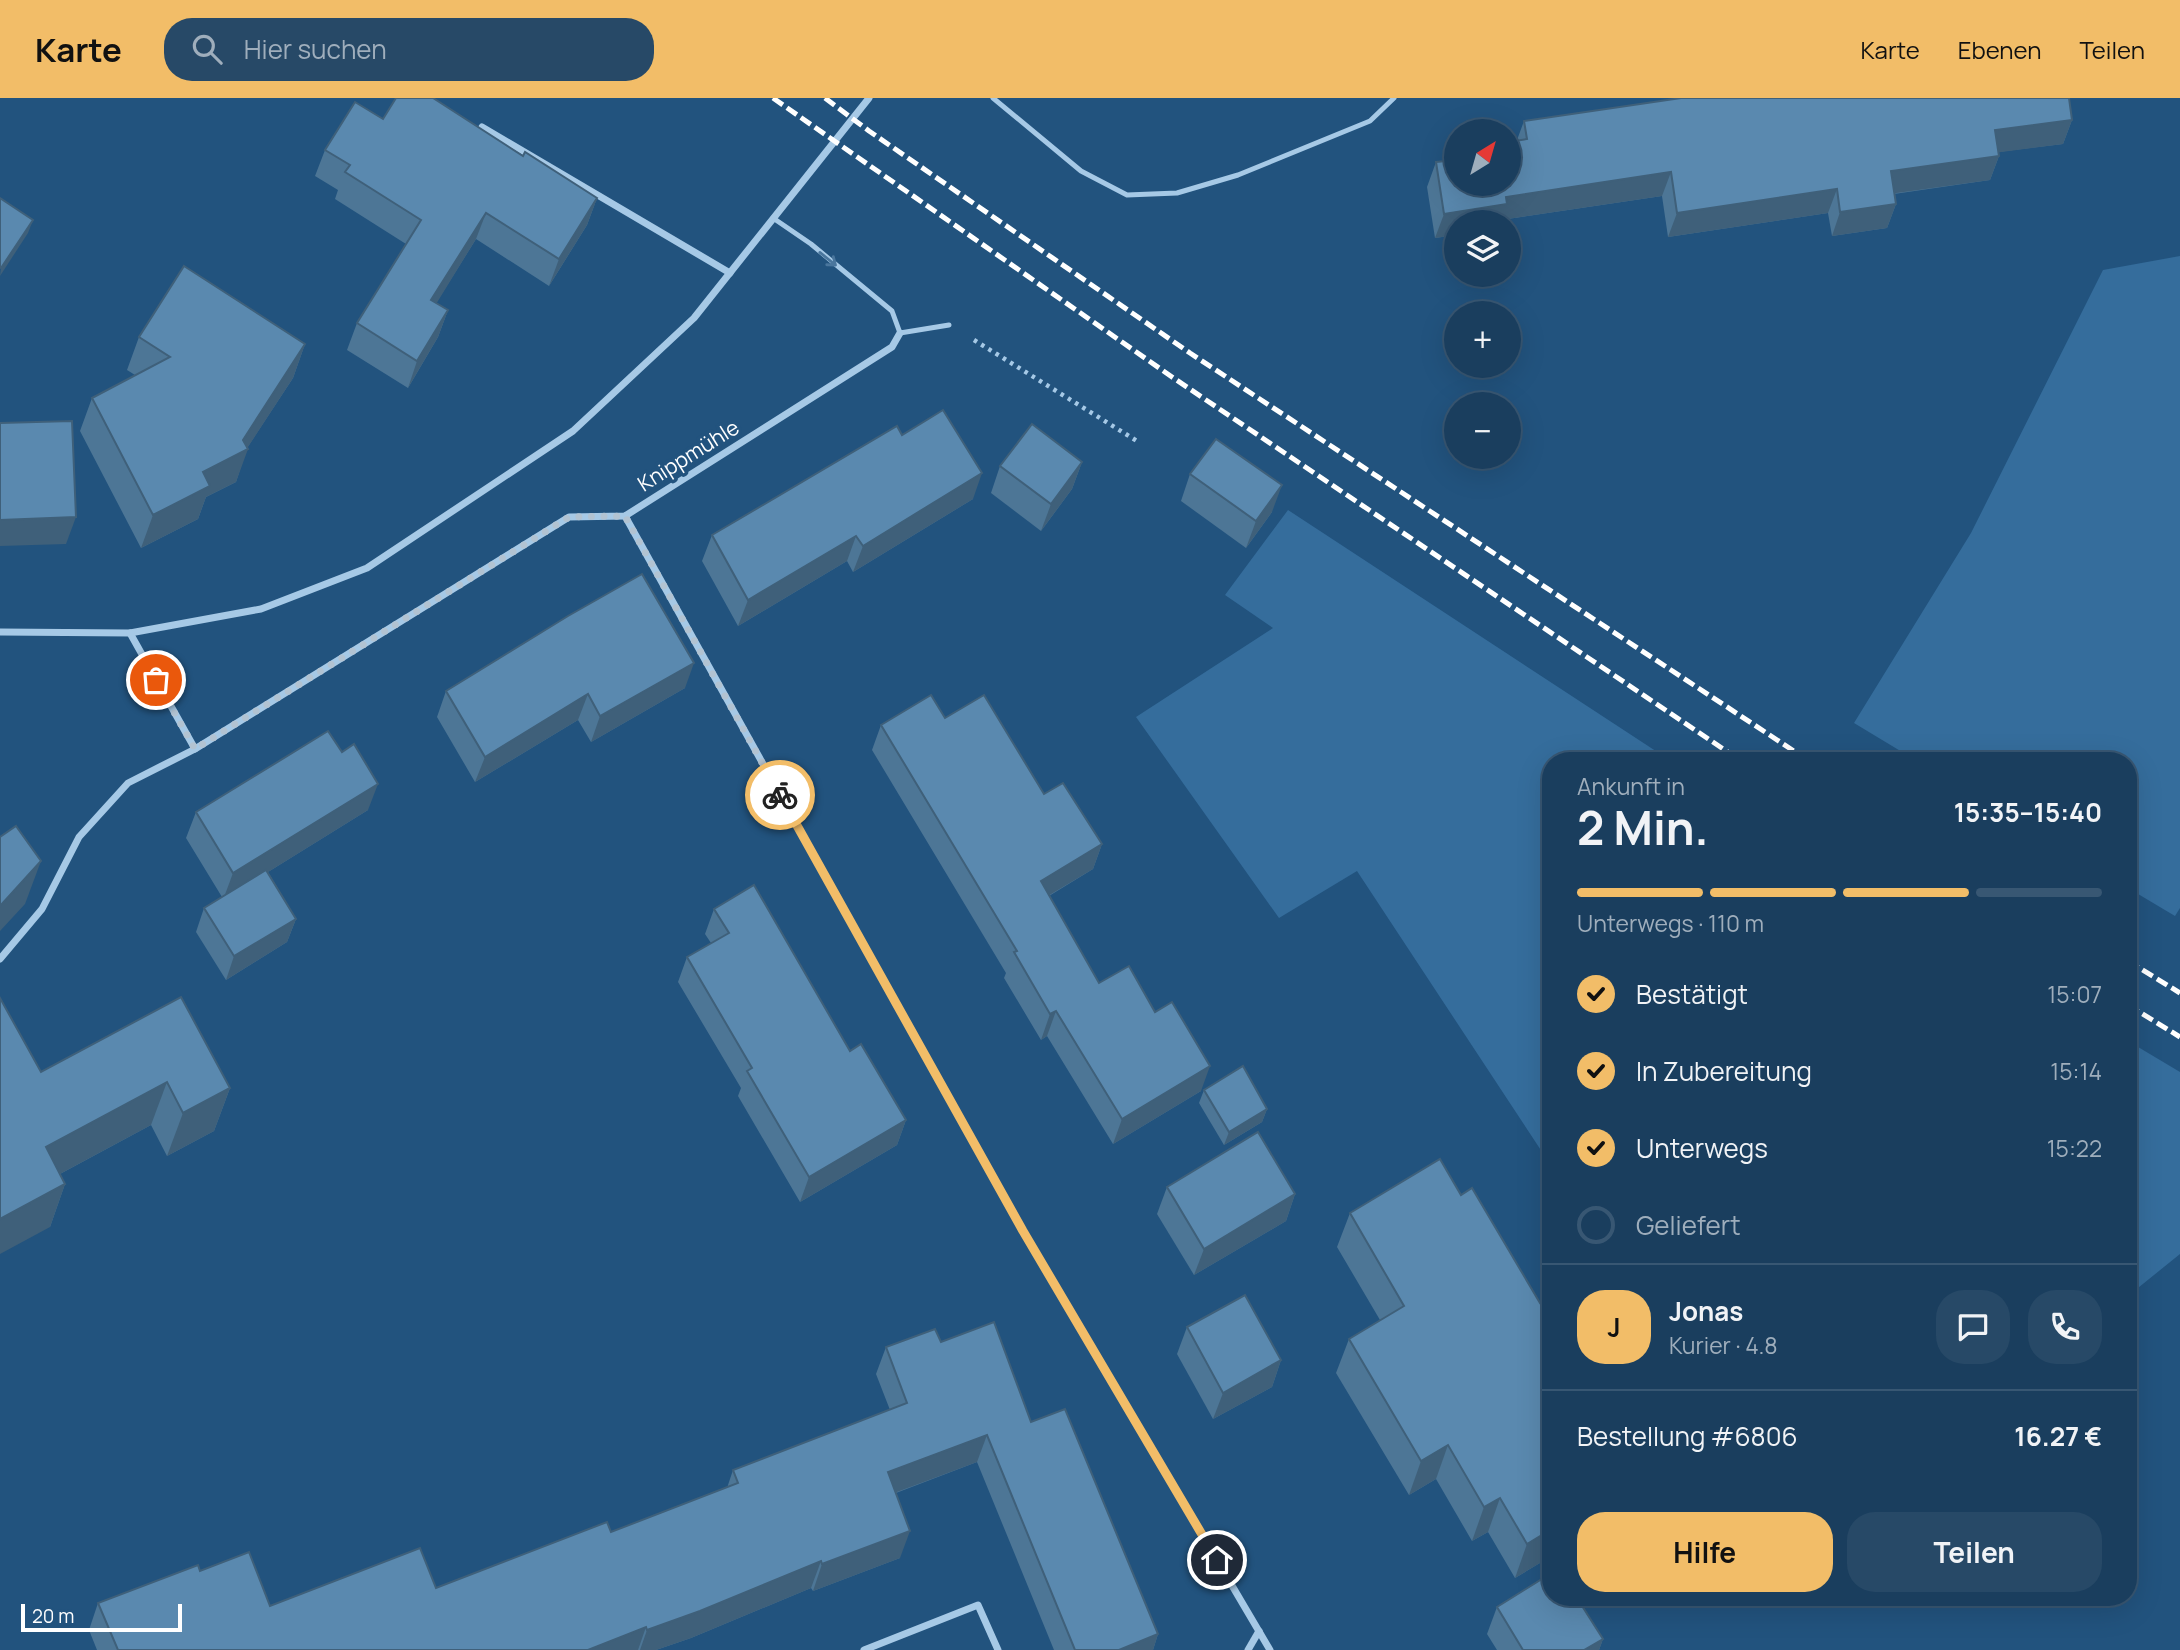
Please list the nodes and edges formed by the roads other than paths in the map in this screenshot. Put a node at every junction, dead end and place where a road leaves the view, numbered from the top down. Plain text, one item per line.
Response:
1 (869, 98) edge
2 (993, 98) edge
3 (1395, 98) edge
4 (482, 127) edge
5 (773, 218) junction
6 (730, 273) junction
7 (949, 325) road end
8 (900, 333) junction
9 (625, 516) junction
10 (0, 632) edge
11 (130, 633) junction
12 (195, 749) junction
13 (0, 959) edge
14 (1259, 1631) junction
15 (863, 1650) edge
16 (998, 1650) edge
17 (1248, 1650) edge
18 (1270, 1650) edge

1 - 5 street
2 - 3 lane
4 - 6 street
5 - 6 street
5 -> 8 lane
6 - 11 street
7 - 8 lane
8 - 9 street, Knippmühle
9 - 12 street, Knippmühle
9 - 14 street
10 - 11 street
11 - 12 street
12 - 13 street, Knippmühle
14 - 17 street
14 - 18 street
15 - 16 street

